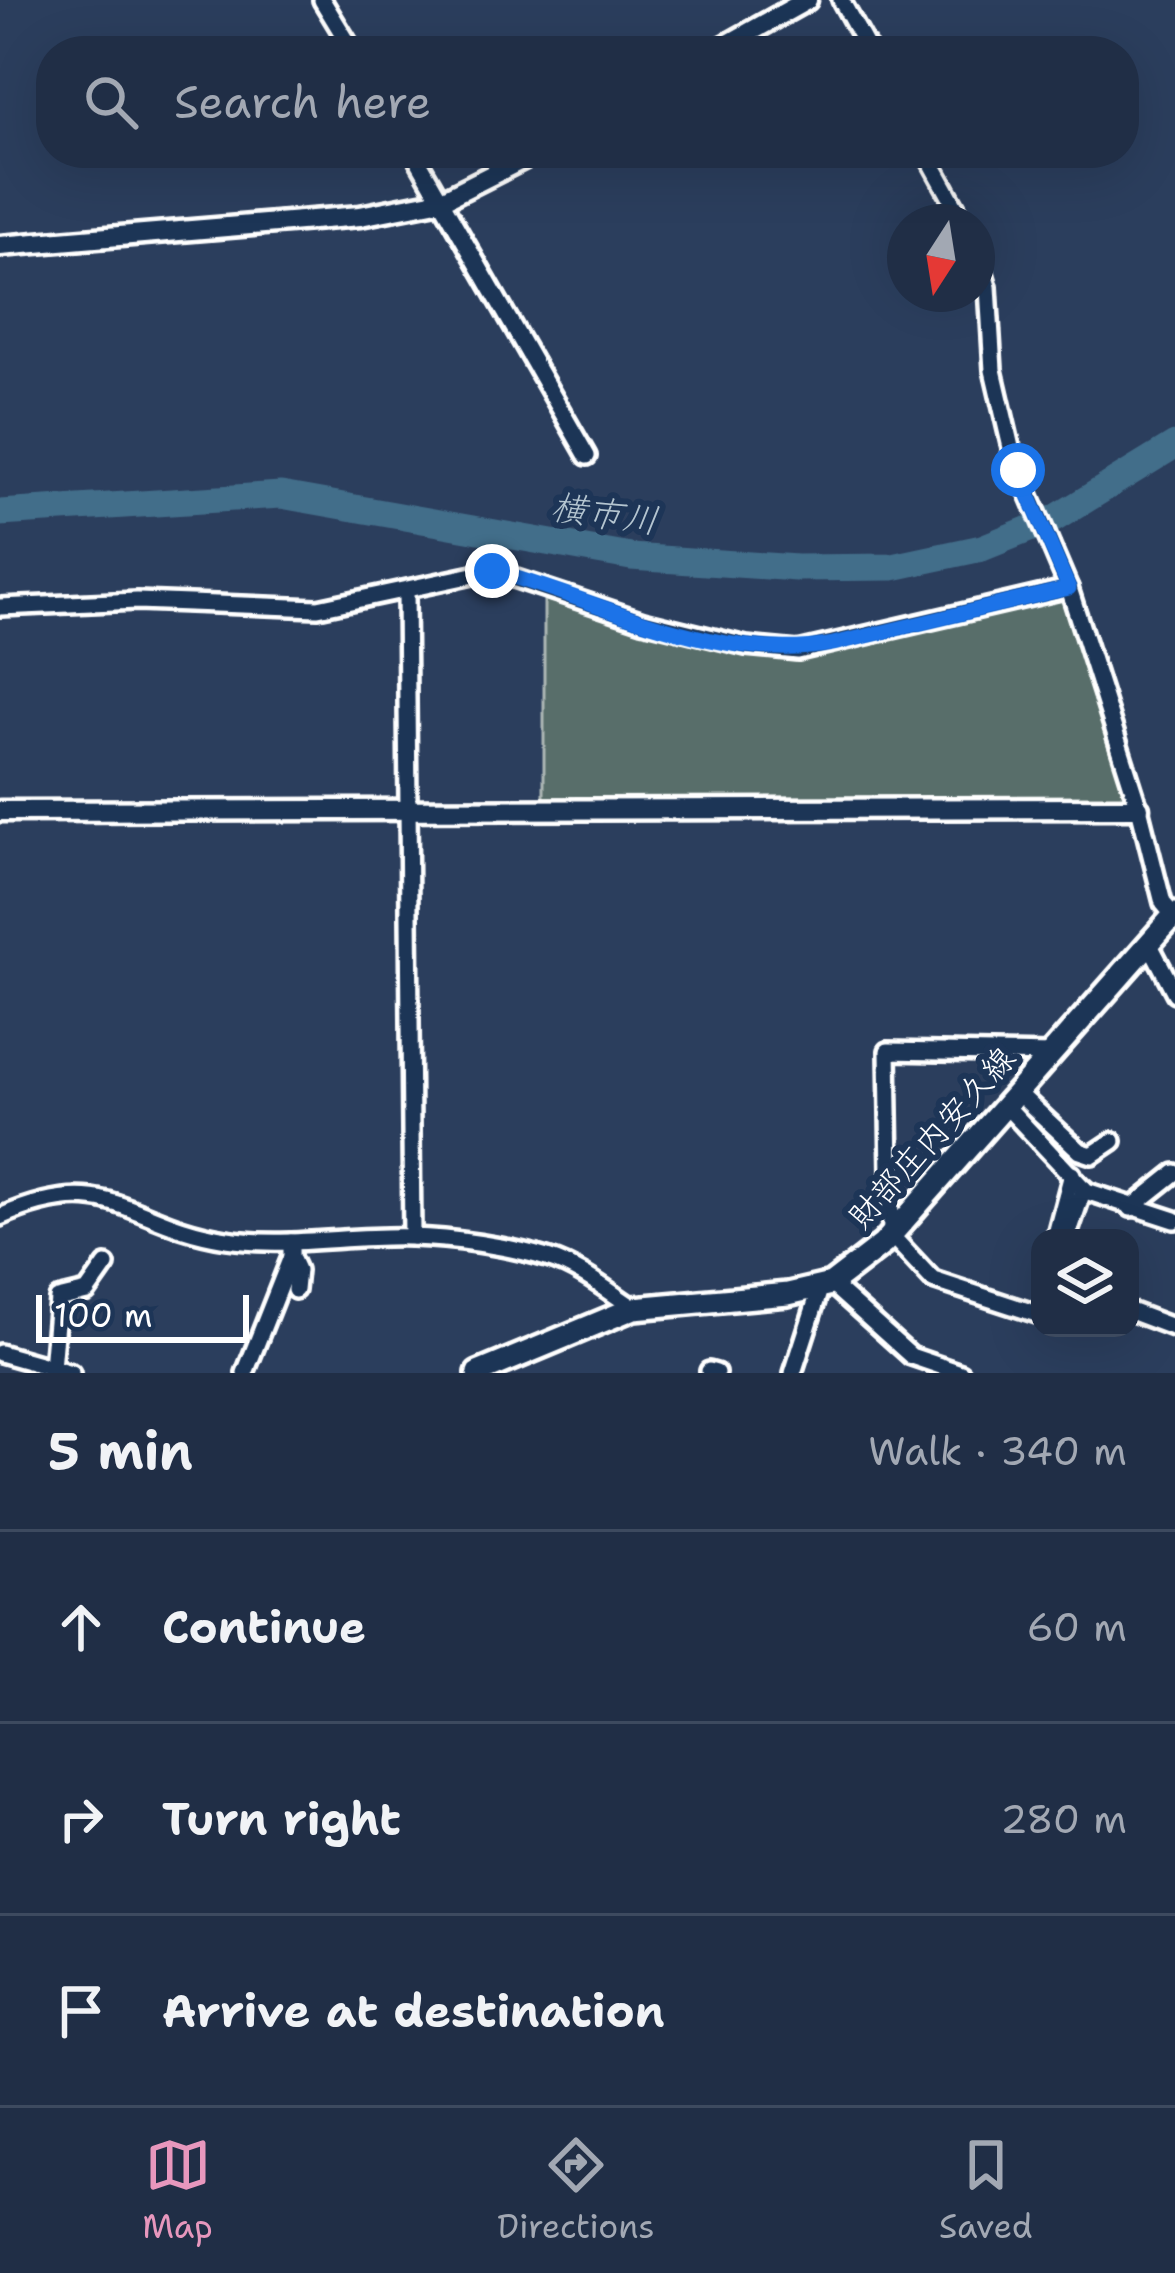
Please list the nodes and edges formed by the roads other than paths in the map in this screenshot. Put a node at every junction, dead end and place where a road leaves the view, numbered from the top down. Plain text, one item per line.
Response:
1 (322, 0) edge
2 (807, 0) edge
3 (841, 0) edge
4 (344, 36) edge
5 (743, 36) edge
6 (861, 36) edge
7 (423, 168) edge
8 (505, 168) edge
9 (934, 168) edge
10 (442, 200) junction
11 (954, 204) edge
12 (0, 246) edge
13 (991, 312) edge
14 (587, 456) dead end
15 (1066, 582) junction
16 (406, 592) junction
17 (0, 607) edge
18 (1139, 808) junction
19 (409, 810) junction
20 (0, 811) edge
21 (1174, 916) edge
22 (1149, 943) junction
23 (1175, 993) edge
24 (1051, 1054) junction
25 (1011, 1098) junction
26 (1113, 1141) dead end
27 (1175, 1173) edge
28 (1072, 1174) junction
29 (1084, 1188) junction
30 (1131, 1208) junction
31 (0, 1217) edge
32 (1175, 1220) edge
33 (1057, 1229) edge
34 (1070, 1229) edge
35 (891, 1235) junction
36 (412, 1237) junction
37 (291, 1250) junction
38 (106, 1264) dead end
39 (826, 1285) junction
40 (295, 1290) dead end
41 (634, 1308) junction
42 (1031, 1312) edge
43 (1139, 1314) edge
44 (1175, 1328) edge
45 (0, 1353) edge
46 (49, 1369) edge
47 (71, 1373) edge
48 (245, 1373) edge
49 (478, 1373) edge
50 (793, 1373) edge
51 (961, 1373) edge

1 - 4 street
2 - 5 street
3 - 6 street
7 - 10 street
8 - 10 street
9 - 11 street
10 - 12 street
10 - 14 street
13 - 15 street
15 - 16 street
15 - 18 street
16 - 17 street
16 - 19 street
18 - 19 street
18 - 21 street
19 - 20 street
19 - 36 street
21 - 22 main road, 財部庄内安久線
22 - 23 street
22 - 24 main road, 財部庄内安久線
24 - 25 main road, 財部庄内安久線
24 - 35 street
25 - 26 street
25 - 28 street
25 - 35 main road, 財部庄内安久線
27 - 30 street
28 - 29 street
28 - 33 street
29 - 30 street
29 - 34 street
30 - 32 street
31 - 37 street
35 - 39 main road, 財部庄内安久線
35 - 42 street
36 - 37 street
36 - 41 street
37 - 40 street
37 - 48 street
38 - 46 street
39 - 41 main road, 財部庄内安久線
39 - 50 street
39 - 51 street
41 - 49 main road, 財部庄内安久線
43 - 44 street
45 - 46 street
46 - 47 street

